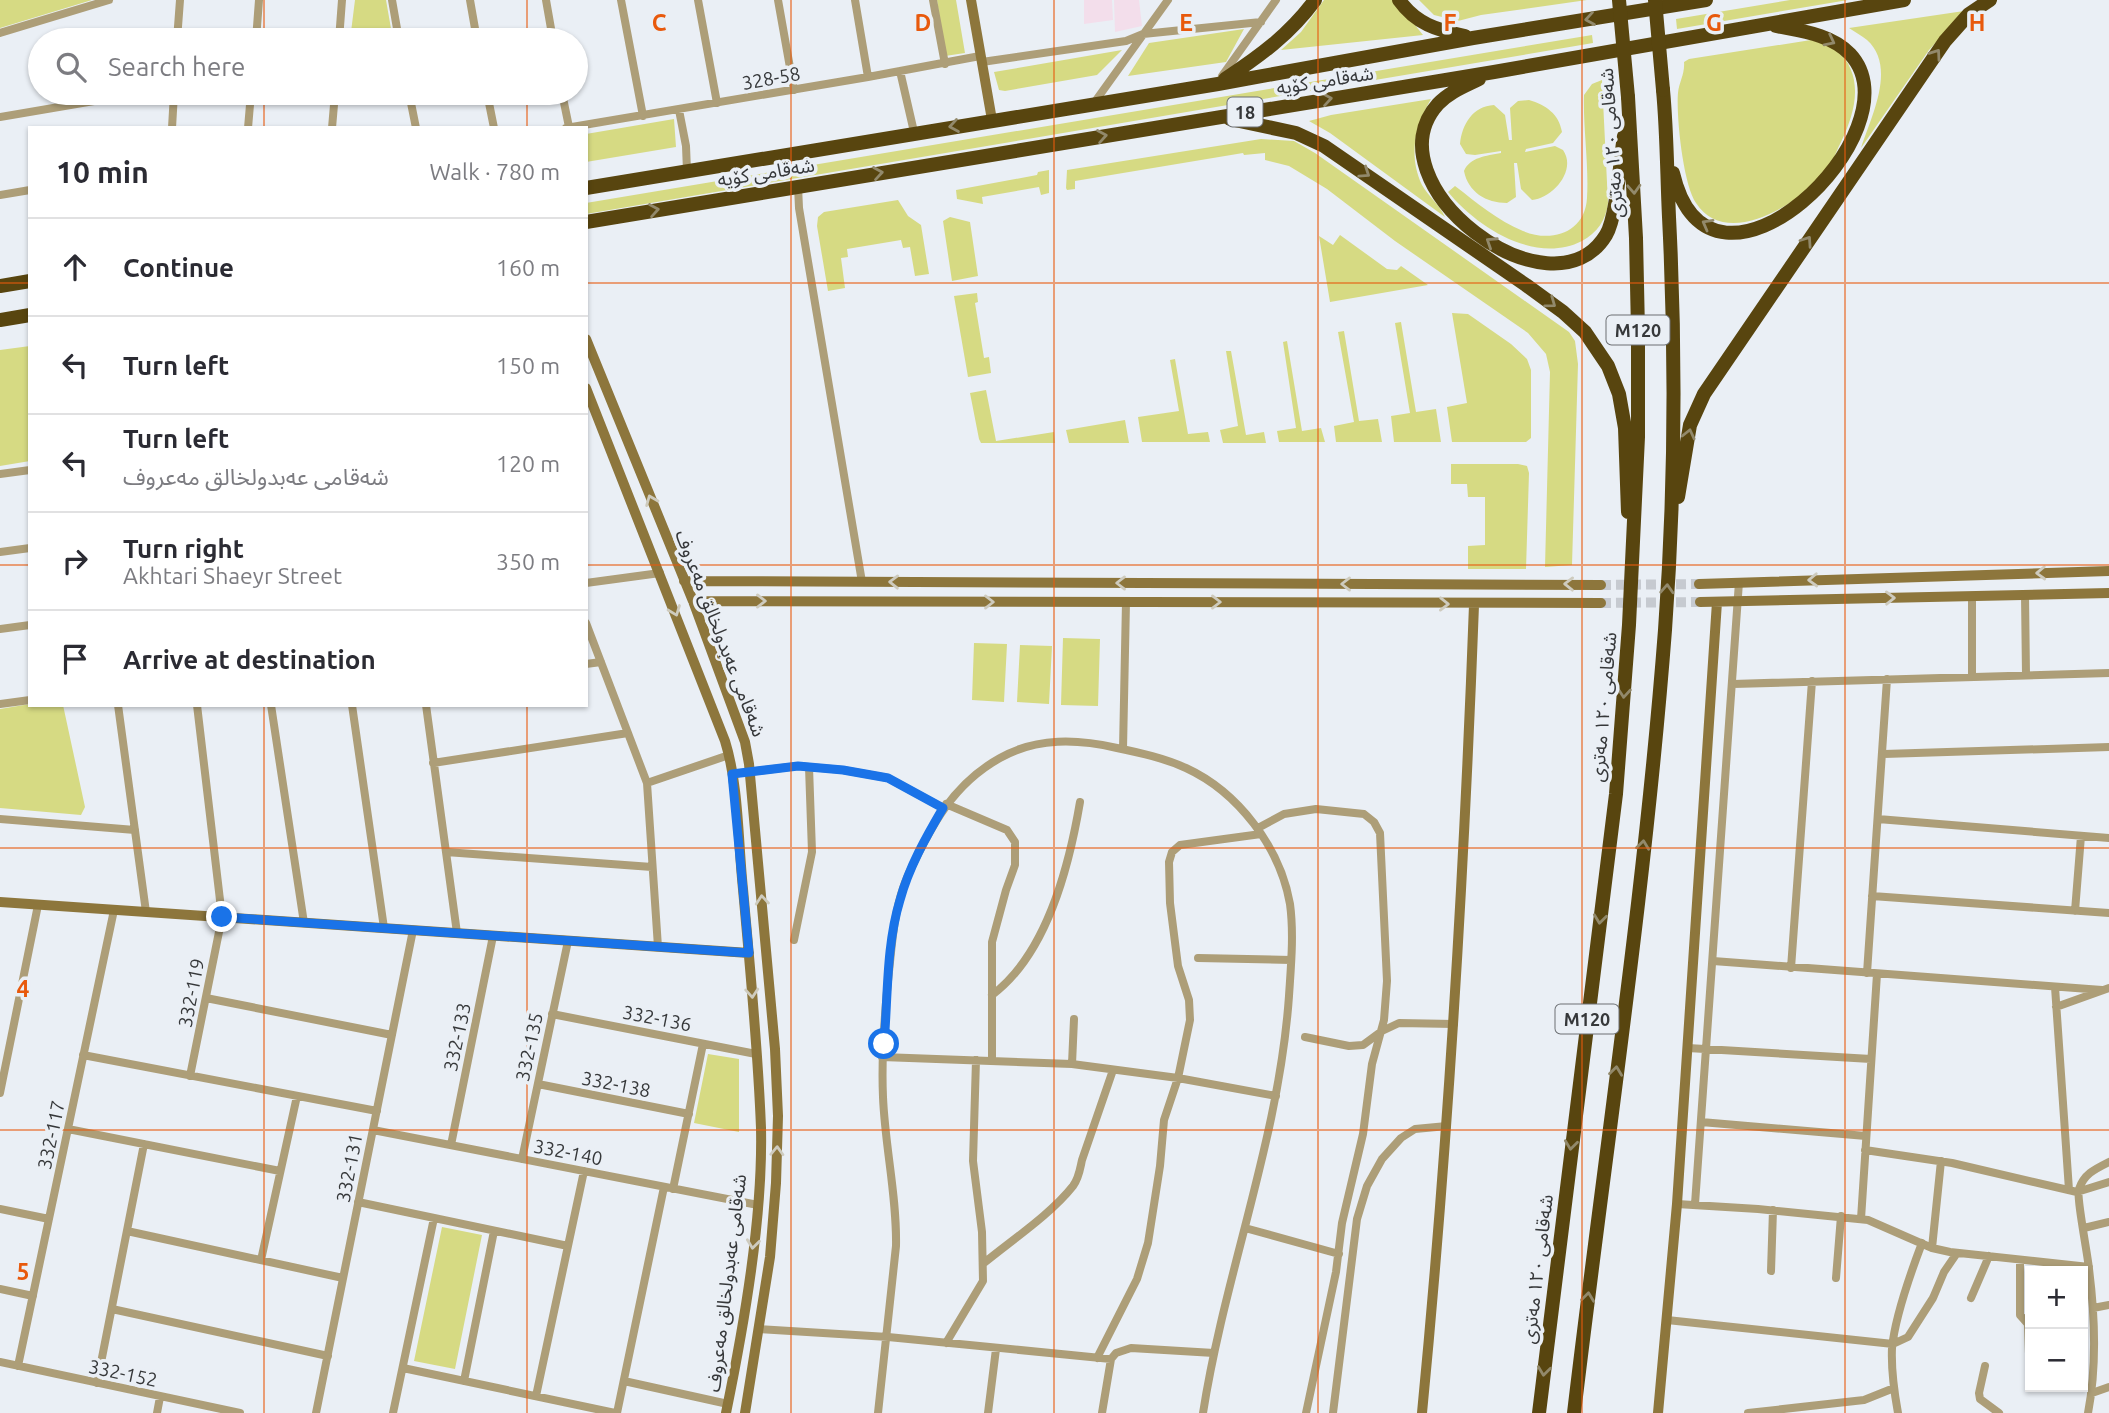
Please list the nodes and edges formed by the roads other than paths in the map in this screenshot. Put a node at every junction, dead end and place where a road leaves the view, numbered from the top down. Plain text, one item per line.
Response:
1 (109, 0) edge
2 (180, 0) edge
3 (259, 0) edge
4 (342, 0) edge
5 (392, 0) edge
6 (470, 0) edge
7 (546, 0) edge
8 (621, 0) edge
9 (698, 0) edge
10 (778, 0) edge
11 (855, 0) edge
12 (933, 0) edge
13 (971, 0) edge
14 (1168, 0) edge
15 (1276, 0) edge
16 (1315, 0) edge
17 (1399, 0) edge
18 (1619, 0) edge
19 (1655, 0) edge
20 (1706, 0) edge
21 (1904, 0) edge
22 (1990, 0) edge
23 (1261, 22) junction
24 (1764, 24) junction
25 (178, 28) edge
26 (257, 28) edge
27 (340, 28) edge
28 (397, 28) edge
29 (475, 28) edge
30 (550, 28) edge
31 (0, 33) edge
32 (1143, 34) junction
33 (1473, 38) junction
34 (981, 59) junction
35 (945, 64) junction
36 (900, 71) junction
37 (1494, 72) junction
38 (868, 77) junction
39 (1217, 84) junction
40 (794, 90) junction
41 (1628, 100) junction
42 (717, 103) junction
43 (1094, 103) junction
44 (70, 105) edge
45 (173, 105) edge
46 (250, 105) edge
47 (334, 105) edge
48 (411, 105) edge
49 (489, 105) edge
50 (564, 105) edge
51 (1664, 106) junction
52 (679, 110) junction
53 (643, 116) junction
54 (0, 117) edge
55 (1211, 118) junction
56 (992, 120) junction
57 (172, 126) edge
58 (248, 126) edge
59 (332, 126) edge
60 (416, 126) edge
61 (494, 126) edge
62 (567, 126) edge
63 (580, 126) edge
64 (914, 132) junction
65 (687, 171) junction
66 (799, 186) junction
67 (588, 188) edge
68 (28, 190) edge
69 (0, 195) edge
70 (588, 222) edge
71 (28, 281) edge
72 (0, 286) edge
73 (28, 315) edge
74 (0, 320) edge
75 (588, 344) edge
76 (588, 395) edge
77 (28, 470) edge
78 (0, 474) edge
79 (28, 548) edge
80 (1669, 550) junction
81 (0, 552) edge
82 (1634, 562) junction
83 (2109, 571) edge
84 (660, 573) junction
85 (684, 581) junction
86 (705, 581) junction
87 (862, 582) junction
88 (1739, 582) junction
89 (588, 583) edge
90 (1074, 583) junction
91 (1699, 584) tunnel mouth
92 (1601, 585) tunnel mouth
93 (2109, 593) edge
94 (2025, 595) junction
95 (1972, 596) junction
96 (693, 601) junction
97 (708, 601) junction
98 (1738, 601) junction
99 (1074, 602) junction
100 (1126, 602) junction
101 (1700, 602) tunnel mouth
102 (1717, 602) junction
103 (1601, 603) tunnel mouth
104 (1474, 604) junction
105 (28, 625) edge
106 (0, 629) edge
107 (588, 629) edge
108 (601, 662) junction
109 (588, 664) edge
110 (2109, 673) edge
111 (2026, 675) junction
112 (1972, 676) junction
113 (1888, 679) junction
114 (1812, 681) junction
115 (1733, 684) junction
116 (28, 700) edge
117 (0, 704) edge
118 (118, 707) edge
119 (197, 707) edge
120 (274, 707) edge
121 (352, 707) edge
122 (426, 707) edge
123 (628, 733) junction
124 (2109, 747) edge
125 (1123, 749) junction
126 (1884, 754) junction
127 (729, 755) junction
128 (433, 763) junction
129 (809, 767) junction
130 (750, 771) junction
131 (732, 774) junction
132 (647, 782) junction
133 (1080, 802) dead end
134 (945, 806) junction
135 (0, 819) edge
136 (1878, 819) junction
137 (135, 830) junction
138 (1260, 831) junction
139 (2081, 836) junction
140 (2109, 838) edge
141 (446, 852) junction
142 (652, 867) junction
143 (1872, 896) junction
144 (0, 902) edge
145 (38, 905) junction
146 (114, 910) junction
147 (2075, 911) junction
148 (146, 912) junction
149 (2109, 913) edge
150 (222, 917) junction
151 (304, 923) junction
152 (384, 928) junction
153 (413, 930) junction
154 (457, 933) junction
155 (493, 936) junction
156 (794, 940) dead end
157 (568, 941) junction
158 (658, 947) junction
159 (749, 953) junction
160 (1198, 958) dead end
161 (1291, 960) junction
162 (1713, 961) junction
163 (1791, 968) junction
164 (1867, 973) junction
165 (1877, 974) junction
166 (2055, 988) junction
167 (2106, 989) edge
168 (992, 995) junction
169 (206, 998) junction
170 (2056, 1007) junction
171 (552, 1014) junction
172 (1074, 1018) dead end
173 (1454, 1024) junction
174 (1382, 1031) junction
175 (392, 1035) junction
176 (1305, 1037) dead end
177 (703, 1044) junction
178 (1688, 1048) junction
179 (1706, 1049) junction
180 (756, 1054) junction
181 (83, 1055) junction
182 (883, 1057) junction
183 (1871, 1059) junction
184 (976, 1060) junction
185 (992, 1061) junction
186 (1072, 1064) junction
187 (1113, 1070) junction
188 (190, 1076) junction
189 (1178, 1078) junction
190 (537, 1084) junction
191 (0, 1093) edge
192 (297, 1096) junction
193 (1276, 1096) junction
194 (377, 1111) junction
195 (689, 1114) junction
196 (1701, 1122) junction
197 (1447, 1126) junction
198 (68, 1129) junction
199 (373, 1130) junction
200 (1866, 1136) junction
201 (144, 1144) junction
202 (450, 1145) junction
203 (1865, 1150) junction
204 (522, 1159) junction
205 (1941, 1161) junction
206 (2109, 1161) edge
207 (281, 1171) junction
208 (583, 1171) junction
209 (2109, 1182) edge
210 (669, 1188) junction
211 (2073, 1191) junction
212 (359, 1202) junction
213 (1677, 1204) junction
214 (1695, 1204) junction
215 (758, 1205) junction
216 (0, 1209) edge
217 (1773, 1210) junction
218 (1841, 1216) junction
219 (433, 1218) junction
220 (49, 1219) junction
221 (1861, 1219) junction
222 (2109, 1222) edge
223 (1245, 1228) junction
224 (2084, 1228) junction
225 (127, 1231) junction
226 (494, 1231) junction
227 (1922, 1243) junction
228 (568, 1246) junction
229 (1932, 1248) junction
230 (1957, 1253) junction
231 (1339, 1254) junction
232 (1989, 1256) junction
233 (2020, 1259) junction
234 (261, 1260) junction
235 (984, 1263) junction
236 (2089, 1267) junction
237 (1771, 1270) dead end
238 (343, 1278) junction
239 (1836, 1278) dead end
240 (0, 1289) edge
241 (33, 1296) junction
242 (1971, 1298) dead end
243 (2109, 1305) edge
244 (2093, 1308) junction
245 (112, 1309) junction
246 (1667, 1320) junction
247 (759, 1329) junction
248 (2028, 1329) edge
249 (888, 1337) junction
250 (946, 1343) junction
251 (1893, 1344) junction
252 (996, 1349) junction
253 (1214, 1353) junction
254 (328, 1356) junction
255 (1097, 1358) junction
256 (1111, 1359) junction
257 (0, 1362) edge
258 (18, 1366) junction
259 (1985, 1366) dead end
260 (403, 1368) junction
261 (464, 1381) junction
262 (624, 1381) junction
263 (97, 1383) junction
264 (1894, 1388) junction
265 (2107, 1391) edge
266 (2092, 1393) junction
267 (536, 1396) junction
268 (160, 1397) junction
269 (727, 1408) edge
270 (157, 1413) edge
271 (239, 1413) edge
272 (316, 1413) edge
273 (393, 1413) edge
274 (616, 1413) edge
275 (744, 1413) edge
276 (878, 1413) edge
277 (988, 1413) edge
278 (1102, 1413) edge
279 (1203, 1413) edge
280 (1306, 1413) edge
281 (1333, 1413) edge
282 (1422, 1413) edge
283 (1539, 1413) edge
284 (1574, 1413) edge
285 (1658, 1413) edge
286 (1748, 1413) edge
287 (1898, 1413) edge
288 (1999, 1413) edge
289 (2088, 1413) edge

1 - 31 street
2 - 25 street
3 - 26 street
4 - 27 street
5 - 28 street
6 - 29 street
7 - 30 street
8 - 53 street
9 - 42 street
10 - 40 street
11 - 38 street
12 - 35 street
13 - 34 street
14 - 32 street
15 - 23 street
16 - 39 highway
17 - 33 highway
18 - 41 highway, شەقامی ١٢٠ مەتری / M120, bridge
19 - 51 highway, M120, bridge
20 -> 33 highway, شەقامی کۆیە / 18
21 - 24 highway, شەقامی کۆیە / 18
80 -> 22 highway
23 - 32 street, 328-58
23 - 39 street
24 - 37 highway, شەقامی کۆیە / 18
24 -> 51 highway
32 - 34 street, 328-58
32 - 43 street
33 - 39 highway, شەقامی کۆیە / 18
34 - 35 street, 328-58
34 - 56 street
35 - 36 street, 328-58
36 - 38 street, 328-58
36 - 64 street
41 -> 37 highway
55 -> 37 highway, شەقامی کۆیە / 18
38 - 40 street, 328-58
39 - 43 highway, شەقامی کۆیە / 18
40 - 42 street, 328-58
41 -> 82 highway, شەقامی ١٢٠ مەتری / M120
42 - 52 street, 328-58
43 - 56 highway, شەقامی کۆیە / 18
44 - 54 street
45 - 57 street
46 - 58 street
47 - 59 street
48 - 60 street
49 - 61 street
50 - 62 street
51 - 80 highway, M120
52 - 53 street, 328-58
52 - 65 street
53 - 63 street, 328-58
66 -> 55 highway, شەقامی کۆیە / 18
55 -> 82 highway
56 -> 64 highway, شەقامی کۆیە / 18
64 - 65 highway, شەقامی کۆیە / 18
65 - 67 highway, شەقامی کۆیە / 18
70 -> 66 highway, شەقامی کۆیە / 18
66 - 87 street
68 - 69 street
71 - 72 highway
73 - 74 highway
85 -> 75 street, شەقامی عەبدولخالق مەعروف
76 - 84 street, شەقامی عەبدولخالق مەعروف
77 - 78 street
79 - 81 street
284 -> 80 highway, M120
82 -> 283 highway, شەقامی ١٢٠ مەتری / M120
83 -> 88 street
84 - 89 street
84 -> 127 street, شەقامی عەبدولخالق مەعروف
85 - 86 street
85 - 96 street, شەقامی عەبدولخالق مەعروف
86 - 87 street
86 - 97 street
90 -> 87 street
88 - 91 street
88 - 98 street
92 -> 90 street
90 - 99 street
93 - 94 street
94 - 95 street
94 - 111 street
98 -> 95 street
95 - 112 street
96 - 97 street
96 - 130 street, شەقامی عەبدولخالق مەعروف
97 -> 99 street
98 - 102 street
98 - 115 street
99 - 100 street
100 -> 104 street
100 - 125 street
101 - 102 street
102 - 178 street
103 - 104 street
104 - 173 street
105 - 106 street
107 - 108 street
108 - 109 street
108 - 123 street
110 - 111 street
111 - 112 street
112 - 113 street
113 - 114 street
113 - 126 street
114 - 115 street
114 - 163 street
115 - 162 street
116 - 117 street
118 - 137 street
119 - 150 street, 332-119
120 - 151 street
121 - 152 street
122 - 128 street
123 - 128 street
123 - 132 street
124 - 126 street
125 - 134 street
125 - 138 street
126 - 136 street
127 - 131 street, شەقامی عەبدولخالق مەعروف
127 - 132 street
128 - 141 street
129 - 130 street
129 - 134 street
129 - 156 street
130 - 131 street
247 -> 130 street, شەقامی عەبدولخالق مەعروف
131 - 159 street, شەقامی عەبدولخالق مەعروف
132 - 142 street
133 - 168 street
134 - 168 street
134 - 182 street
135 - 137 street
136 - 139 street
136 - 143 street
137 - 148 street
138 - 161 street
138 - 174 street
138 - 189 street
139 - 140 street
139 - 147 street
141 - 142 street
141 - 154 street
142 - 158 street
143 - 147 street
143 - 164 street
144 - 145 street
145 - 146 street
145 - 191 street
146 - 148 street
146 - 181 street, 332-117
147 - 149 street
148 - 150 street
150 - 151 street
150 - 169 street, 332-119
151 - 152 street
152 - 153 street
153 - 154 street
153 - 175 street, 332-131
154 - 155 street
155 - 157 street
155 - 202 street, 332-133
157 - 158 street
157 - 171 street, 332-135
158 - 159 street
159 -> 180 street, شەقامی عەبدولخالق مەعروف
160 - 161 street
161 - 193 street
162 - 163 street
162 - 179 street
163 - 164 street
164 - 165 street
165 - 166 street
165 - 183 street
166 - 167 street
166 - 170 street
167 - 170 street
168 - 185 street
169 - 175 street
169 - 188 street, 332-119
170 - 211 street
171 - 177 street, 332-136
171 - 190 street, 332-135
172 - 186 street
173 - 174 street
173 - 197 street
174 - 176 street
174 - 231 street
175 - 194 street, 332-131
177 - 180 street, 332-136
177 - 195 street
178 - 179 street
178 - 213 street
179 - 183 street
179 - 196 street
180 - 215 street, شەقامی عەبدولخالق مەعروف
181 - 188 street
181 - 198 street, 332-117
182 - 184 street
182 - 249 street
183 - 200 street
184 - 185 street
184 - 235 street
185 - 186 street
186 - 187 street
187 - 189 street
187 - 235 street
188 - 192 street
189 - 193 street
189 - 255 street
190 - 195 street, 332-138
190 - 204 street, 332-135
192 - 194 street
192 - 207 street
193 - 223 street
194 - 199 street, 332-131
195 - 210 street
196 - 200 street
196 - 214 street
197 - 281 street
197 - 282 street
198 - 201 street
198 - 220 street, 332-117
199 - 202 street, 332-140
199 - 212 street, 332-131
200 - 203 street
201 - 207 street
201 - 225 street
202 - 204 street, 332-140
203 - 205 street
203 - 221 street
204 - 208 street, 332-140
205 - 211 street
205 - 229 street
206 - 211 street
207 - 234 street
208 - 210 street, 332-140
208 - 228 street
209 - 211 street
210 - 215 street, 332-140
210 - 262 street
211 - 224 street
212 - 219 street
212 - 238 street, 332-131
213 - 214 street
213 - 246 street
214 - 217 street
215 -> 269 street, شەقامی عەبدولخالق مەعروف
216 - 220 street
217 - 218 street
217 - 237 street
218 - 221 street
218 - 239 street
219 - 226 street
219 - 260 street
220 - 241 street, 332-117
221 - 227 street
222 - 224 street
223 - 231 street
223 - 253 street
224 - 236 street
225 - 234 street
225 - 245 street
226 - 228 street
226 - 261 street
227 - 229 street
227 - 251 street
228 - 267 street
229 - 230 street
230 - 232 street
230 - 251 street
231 - 280 street
232 - 233 street
232 - 242 street
233 - 236 street
233 - 248 street
234 - 238 street
235 - 250 street
236 - 244 street
238 - 254 street, 332-131
240 - 241 street
241 - 258 street, 332-117
243 - 244 street
244 - 266 street
245 - 254 street
245 - 263 street
246 - 251 street
246 - 285 street
247 - 249 street
247 - 275 street, شەقامی عەبدولخالق مەعروف
249 - 250 street
249 - 276 street
250 - 252 street
251 - 264 street
252 - 255 street
252 - 277 street
253 - 256 street
253 - 279 street
254 - 272 street, 332-131
255 - 256 street
256 - 278 street
257 - 258 street, 332-152
258 - 263 street, 332-152
259 - 288 street
260 - 261 street
260 - 273 street
261 - 267 street
262 - 269 street
262 - 274 street
263 - 268 street, 332-152
264 - 286 street
264 - 287 street
265 - 266 street
266 - 289 street
267 - 274 street
268 - 270 street
268 - 271 street, 332-152

